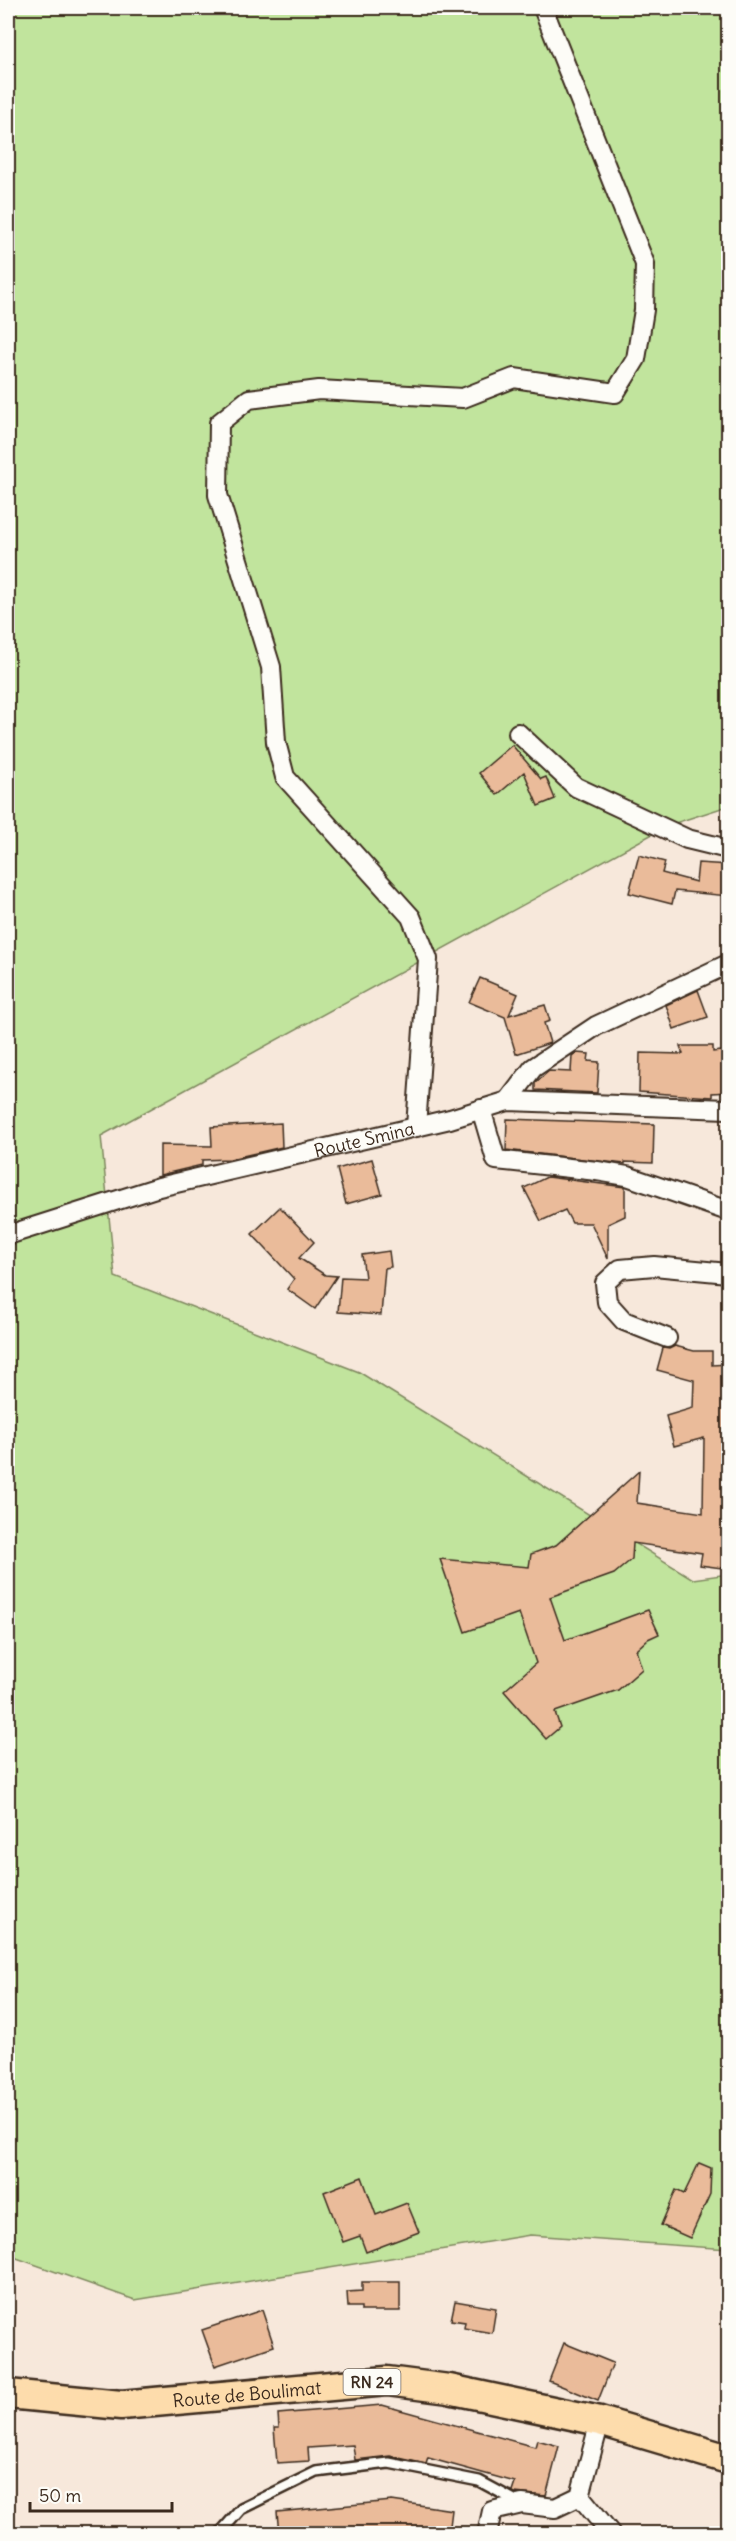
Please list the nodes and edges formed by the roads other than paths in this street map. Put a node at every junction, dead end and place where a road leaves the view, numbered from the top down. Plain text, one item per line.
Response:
1 (543, 8) edge
2 (518, 733) dead end
3 (729, 849) edge
4 (729, 964) edge
5 (508, 1101) junction
6 (481, 1109) junction
7 (729, 1109) edge
8 (416, 1127) junction
9 (729, 1211) edge
10 (8, 1235) edge
11 (729, 1273) edge
12 (667, 1338) dead end
13 (9, 2395) edge
14 (600, 2421) junction
15 (729, 2459) edge
16 (580, 2496) junction
17 (522, 2504) junction
18 (219, 2534) edge
19 (487, 2534) edge
20 (611, 2534) edge

1 - 8 street
2 - 3 street
4 - 5 street
5 - 6 street, Route Smina
5 - 7 street, Route Smina
6 - 8 street, Route Smina
6 - 9 street
8 - 10 street, Route Smina
11 - 12 street
13 - 14 main road, Route de Boulimat / RN 24
14 - 15 main road, Route de Boulimat / RN 24
14 - 16 street
16 - 17 street
16 - 20 street
17 - 18 lane
17 - 19 street

